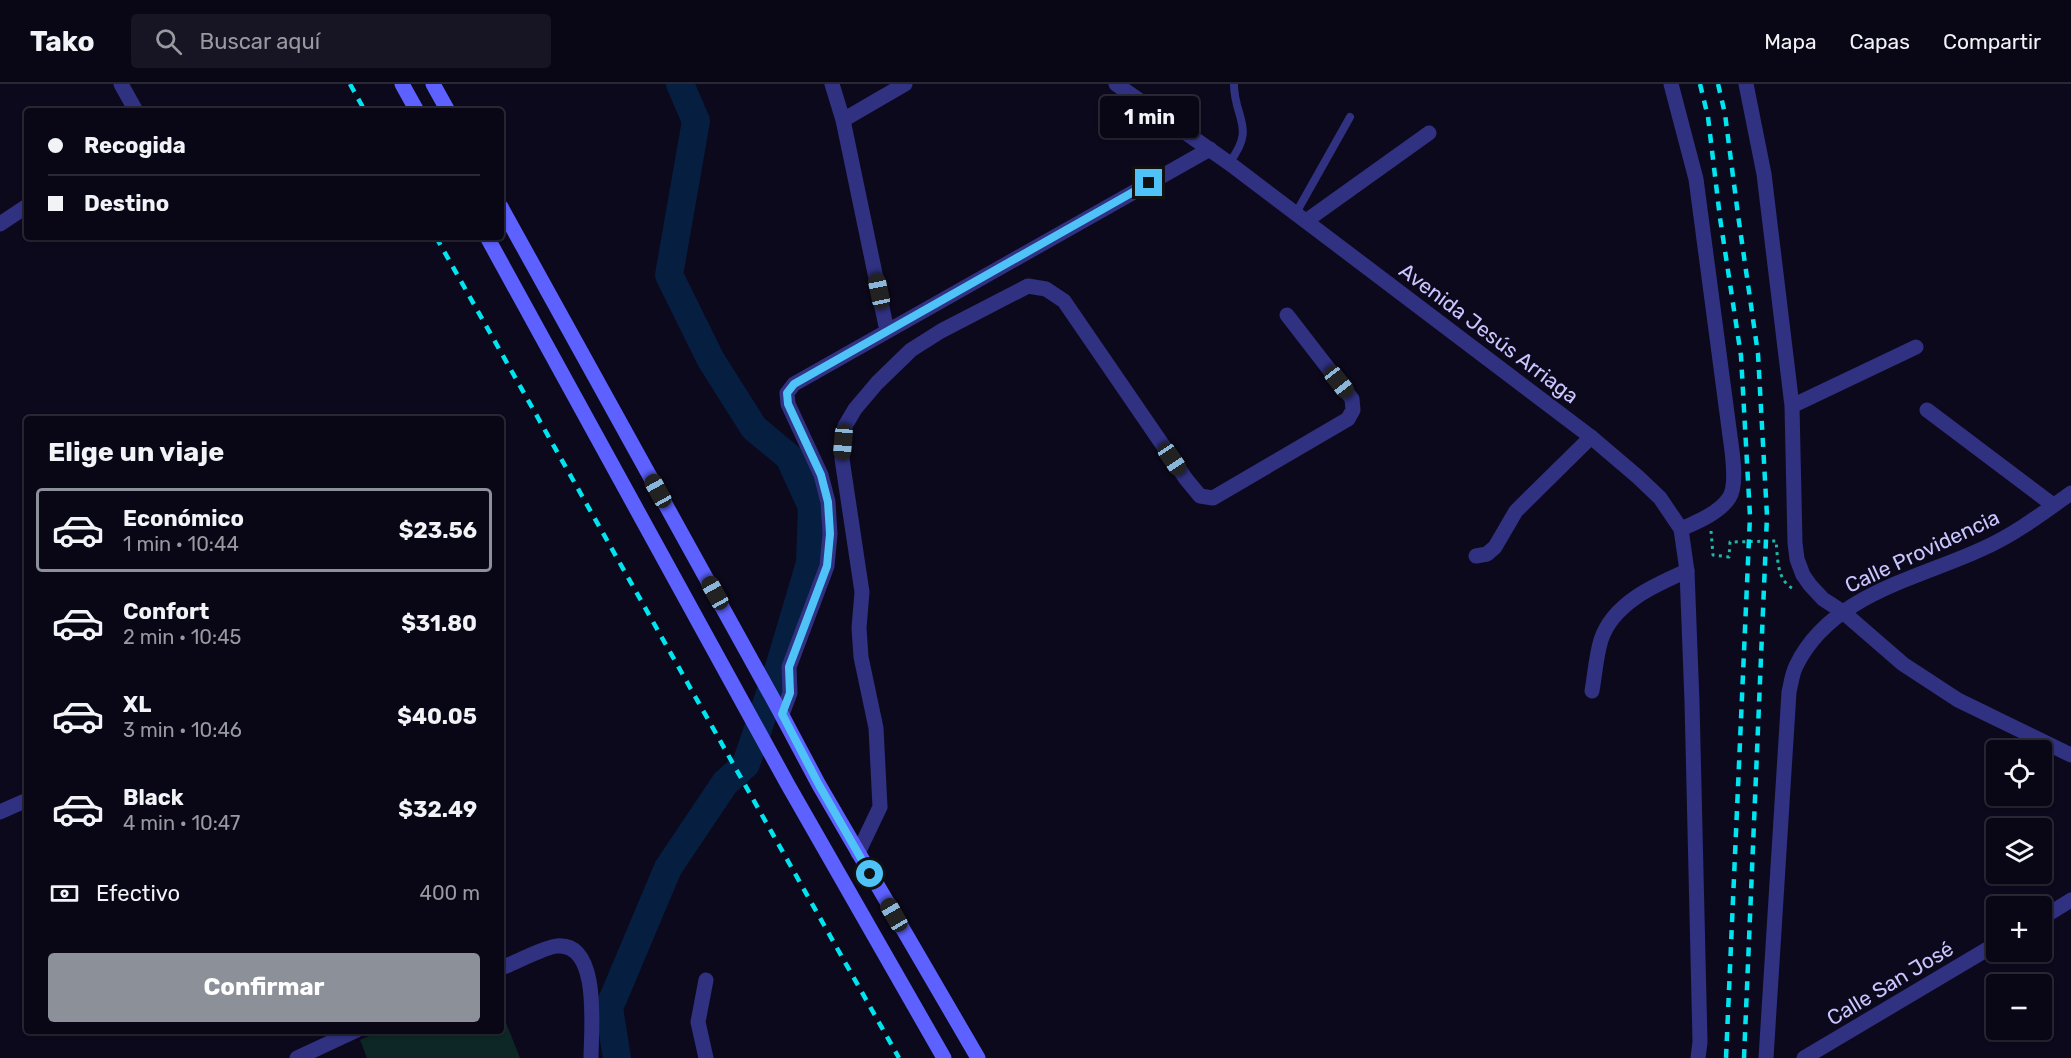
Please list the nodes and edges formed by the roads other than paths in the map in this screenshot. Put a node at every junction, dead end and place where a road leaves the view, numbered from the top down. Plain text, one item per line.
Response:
1 (121, 84) edge
2 (402, 84) edge
3 (433, 84) edge
4 (832, 84) edge
5 (905, 84) edge
6 (1116, 84) edge
7 (1234, 84) edge
8 (1671, 84) edge
9 (1746, 84) edge
10 (134, 108) edge
11 (415, 108) edge
12 (446, 108) edge
13 (1350, 117) dead end
14 (843, 120) junction
15 (1429, 133) dead end
16 (1210, 149) junction
17 (1229, 164) junction
18 (24, 208) edge
19 (504, 212) edge
20 (1301, 217) junction
21 (0, 224) edge
22 (489, 240) edge
23 (1287, 315) dead end
24 (888, 331) junction
25 (1916, 347) dead end
26 (1792, 406) junction
27 (1927, 410) dead end
28 (1591, 437) junction
29 (2071, 492) edge
30 (2054, 505) junction
31 (1681, 529) junction
32 (1476, 556) dead end
33 (1687, 571) junction
34 (1843, 612) junction
35 (1592, 691) dead end
36 (780, 711) junction
37 (2071, 755) edge
38 (24, 801) edge
39 (0, 812) edge
40 (858, 854) junction
41 (2071, 900) edge
42 (2052, 912) edge
43 (1986, 950) edge
44 (504, 967) edge
45 (706, 980) dead end
46 (348, 1034) edge
47 (297, 1058) edge
48 (591, 1058) edge
49 (706, 1058) edge
50 (944, 1058) edge
51 (978, 1058) edge
52 (1698, 1058) edge
53 (1766, 1058) edge
54 (1804, 1058) edge

1 - 10 street
2 - 11 main road
3 - 12 main road
4 - 14 street
5 - 14 street
6 - 16 street, Avenida Jesús Arriaga
7 - 17 lane
8 - 31 street
9 - 26 street
13 - 20 lane
14 - 24 street
15 - 20 street
16 - 17 street, Avenida Jesús Arriaga
16 - 24 street
17 - 20 street, Avenida Jesús Arriaga
18 - 21 street
19 - 36 main road
20 - 28 street, Avenida Jesús Arriaga
22 - 50 main road
23 - 40 street
24 - 36 street
25 - 26 street
26 - 34 street
27 - 30 street
28 - 31 street, Avenida Jesús Arriaga
28 - 32 street
29 - 30 street, Calle Providencia
30 - 34 street, Calle Providencia
31 - 33 street, Avenida Jesús Arriaga
33 - 35 street
33 - 52 street, Avenida Jesús Arriaga
34 - 37 street
34 - 53 street, Calle Providencia
36 - 40 main road
38 - 39 street
40 - 51 main road
41 - 42 street
43 - 54 street, Calle San José
44 - 48 street
45 - 49 street
46 - 47 street

